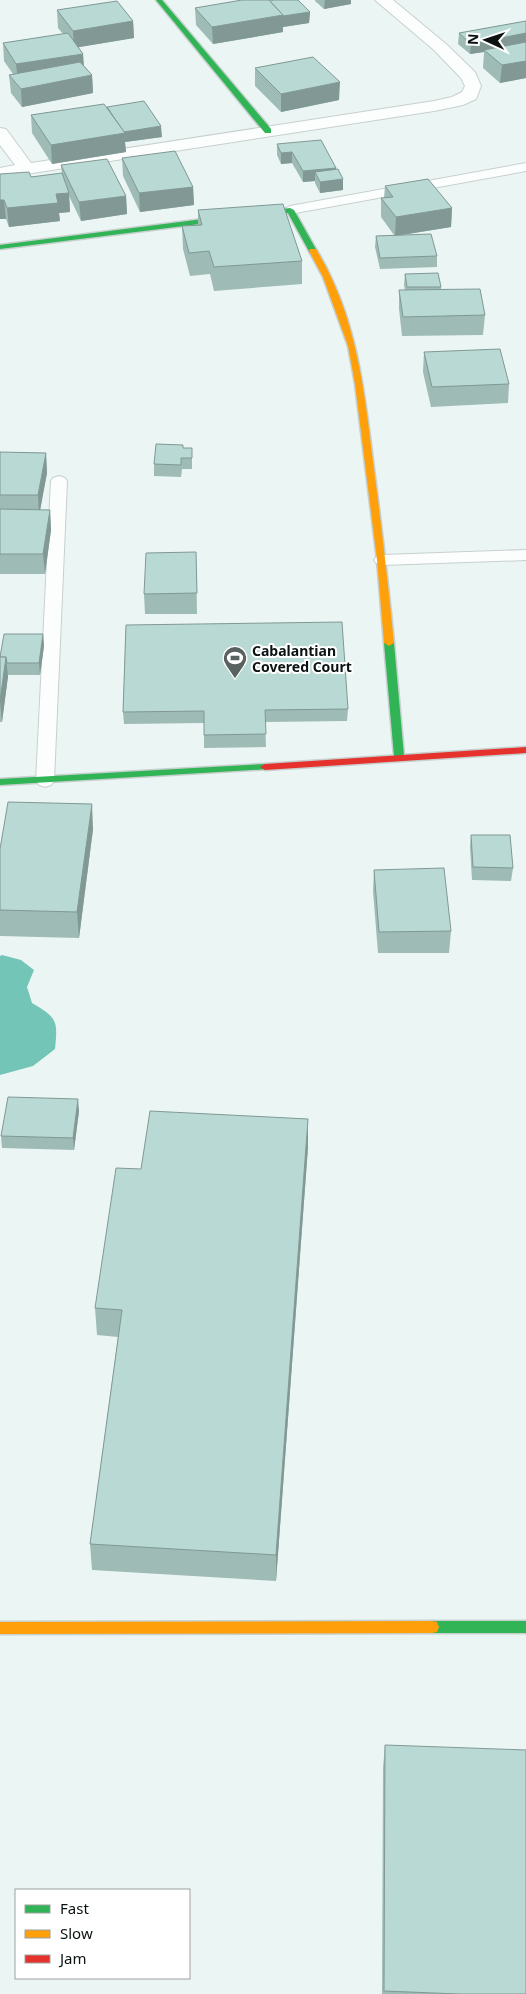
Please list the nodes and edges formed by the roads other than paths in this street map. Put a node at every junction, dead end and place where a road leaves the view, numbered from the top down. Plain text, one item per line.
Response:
1 (159, 0) edge
2 (383, 0) edge
3 (268, 131) junction
4 (0, 133) edge
5 (526, 167) edge
6 (27, 169) junction
7 (0, 173) edge
8 (290, 210) junction
9 (0, 247) edge
10 (59, 481) dead end
11 (526, 554) edge
12 (382, 560) junction
13 (526, 750) edge
14 (398, 756) junction
15 (45, 781) junction
16 (0, 782) edge
17 (526, 1627) edge
18 (0, 1628) edge

1 - 3 street
2 - 3 street
3 - 6 street
4 - 6 street
5 - 8 lane
6 - 7 street
8 - 9 street
8 - 12 street
10 - 15 lane
11 - 12 lane
12 - 14 street
13 - 14 street
14 - 15 street
15 - 16 street
17 - 18 street

